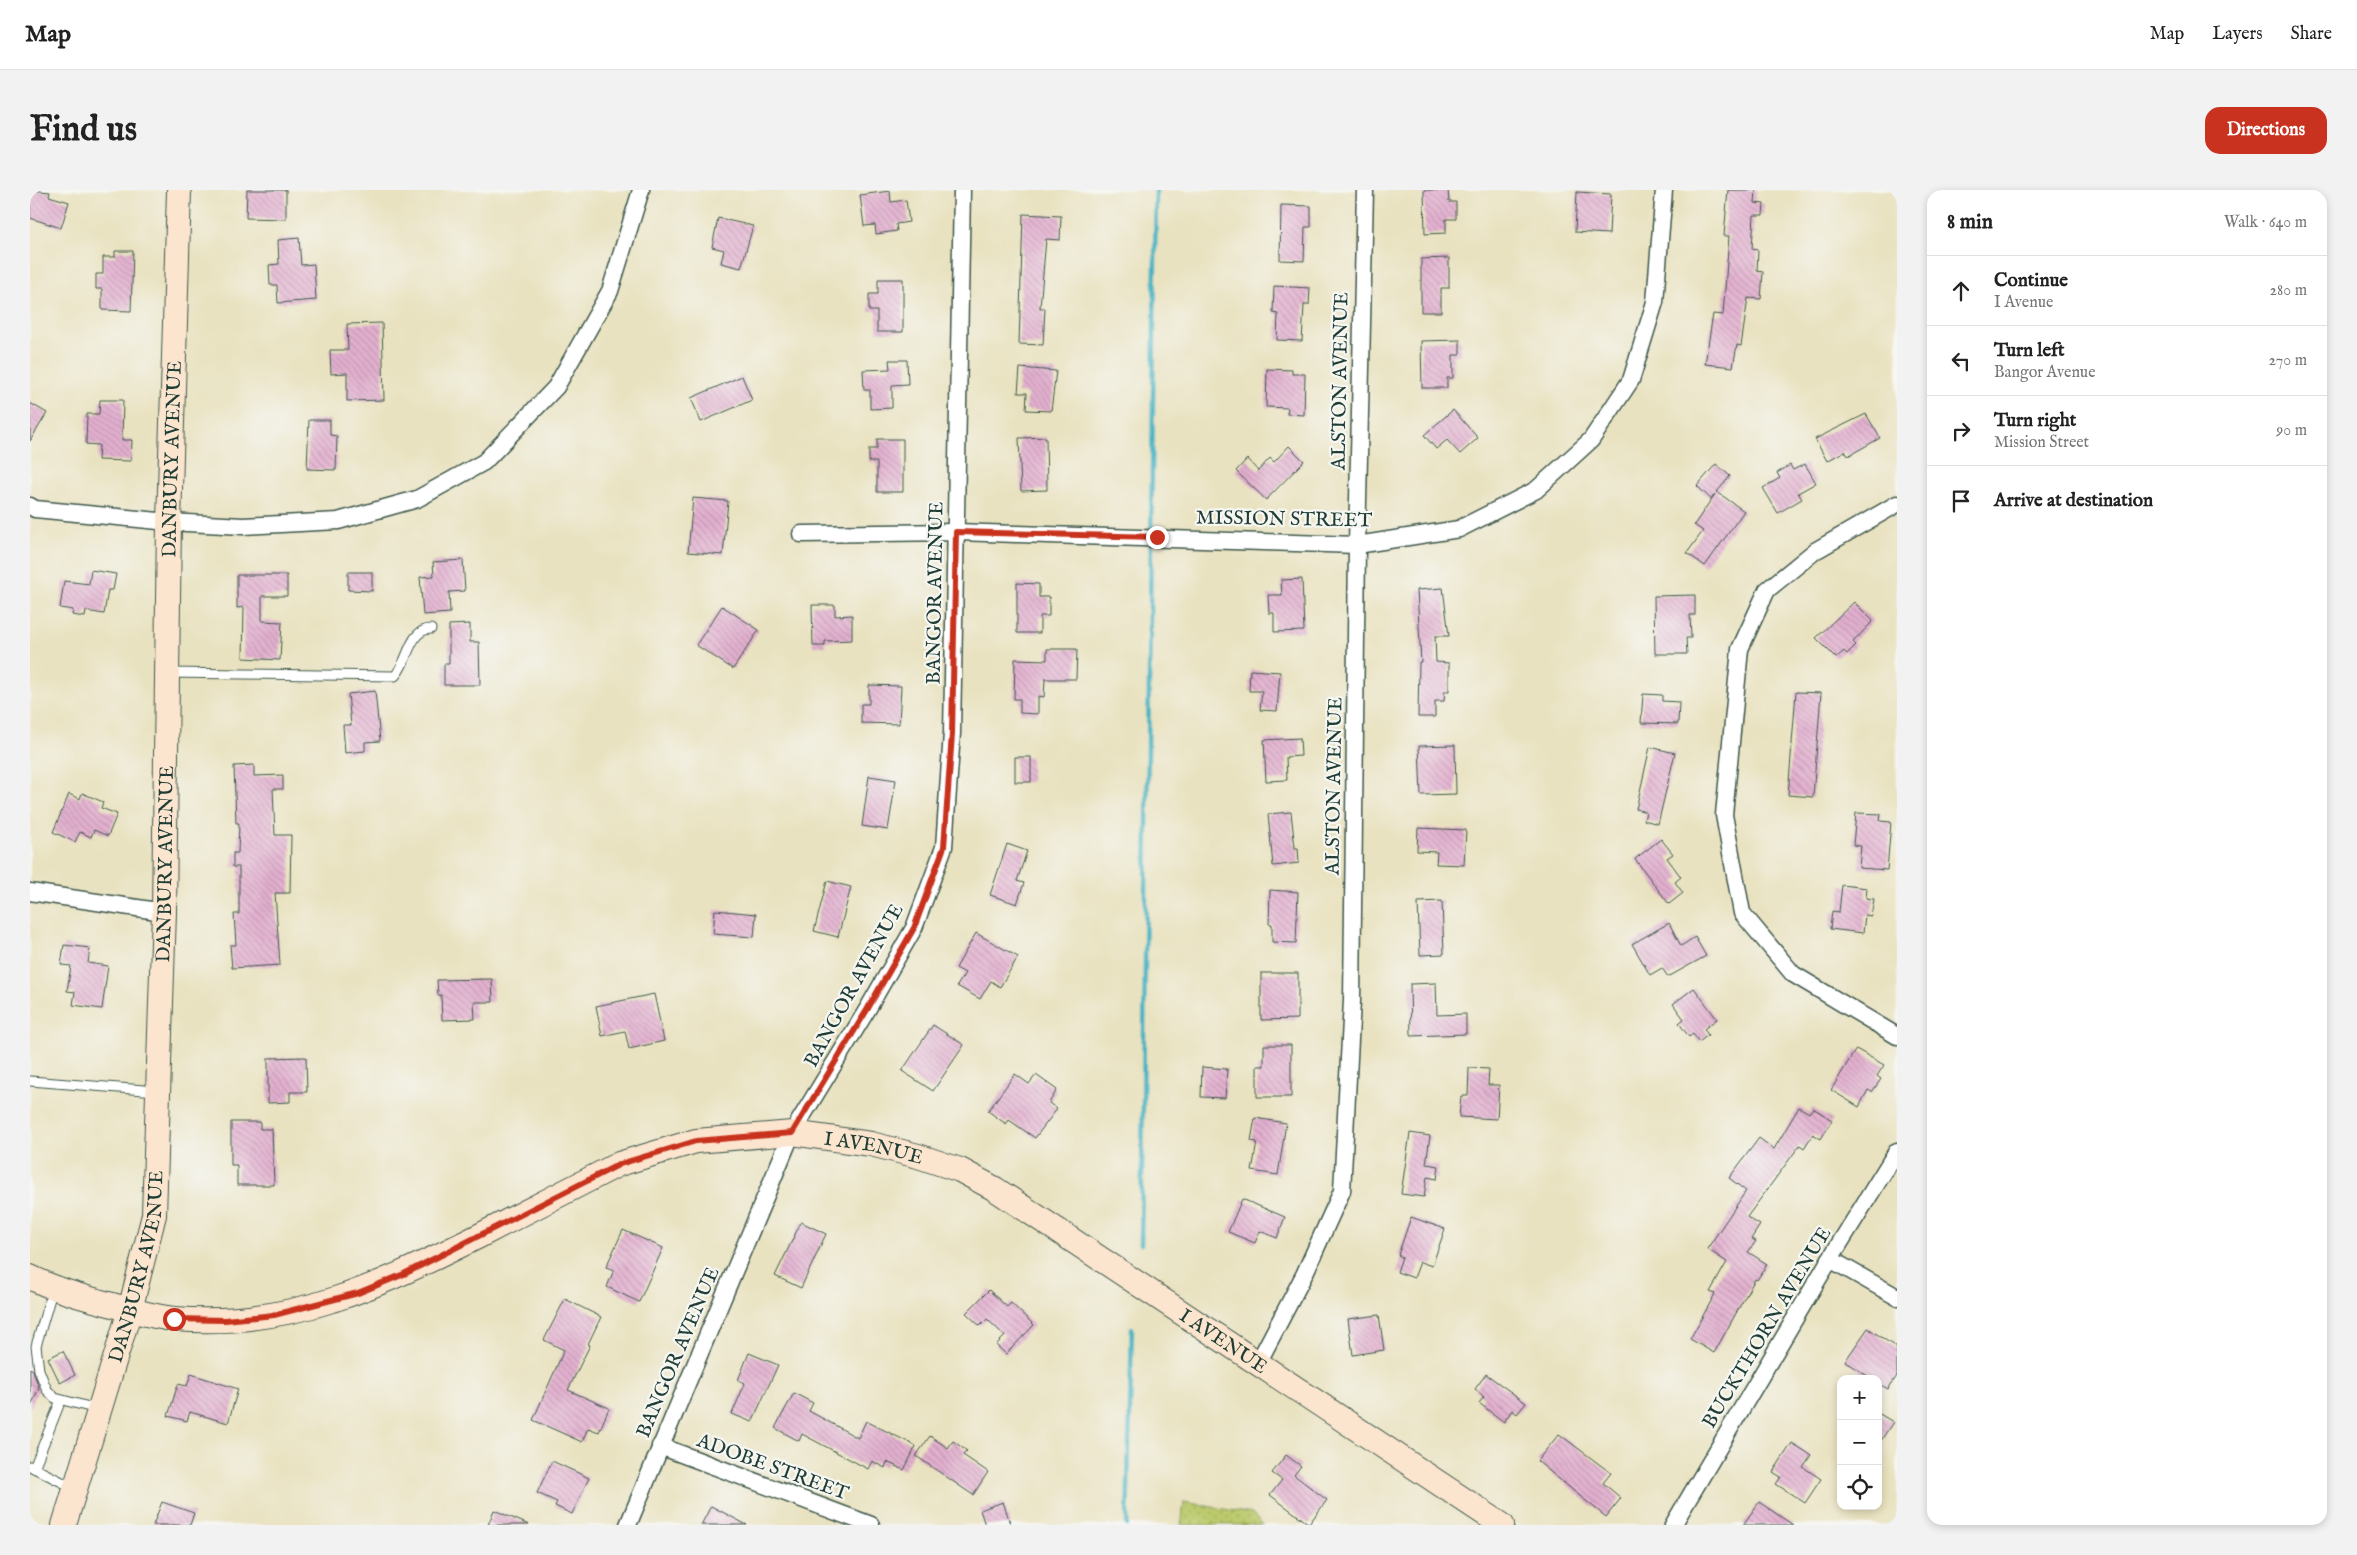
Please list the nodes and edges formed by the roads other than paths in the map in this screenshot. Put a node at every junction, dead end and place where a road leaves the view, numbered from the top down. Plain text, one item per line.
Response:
1 (179, 190) edge
2 (641, 190) edge
3 (962, 190) edge
4 (1365, 190) edge
5 (1664, 190) edge
6 (1897, 504) edge
7 (30, 506) edge
8 (169, 522) junction
9 (956, 532) junction
10 (801, 534) dead end
11 (1357, 545) junction
12 (431, 629) dead end
13 (167, 673) junction
14 (30, 892) edge
15 (164, 912) junction
16 (1897, 1036) edge
17 (30, 1080) edge
18 (157, 1091) junction
19 (792, 1133) junction
20 (1897, 1151) edge
21 (1830, 1259) junction
22 (30, 1277) edge
23 (53, 1288) junction
24 (1897, 1297) edge
25 (130, 1310) junction
26 (1258, 1363) junction
27 (61, 1400) junction
28 (98, 1410) junction
29 (660, 1446) junction
30 (32, 1467) edge
31 (74, 1488) junction
32 (64, 1525) edge
33 (628, 1525) edge
34 (871, 1525) edge
35 (1502, 1525) edge
36 (1673, 1525) edge

1 - 8 main road, DANBURY AVENUE
2 - 8 street
3 - 9 street, BANGOR AVENUE
4 - 11 street, ALSTON AVENUE
5 - 11 street, MISSION STREET
6 - 16 street
7 - 8 street
8 - 13 main road, DANBURY AVENUE
9 - 10 street, MISSION STREET
9 - 11 street, MISSION STREET
9 - 19 street, BANGOR AVENUE
11 - 26 street, ALSTON AVENUE
12 - 13 lane
13 - 15 main road, DANBURY AVENUE
14 - 15 street
15 - 18 main road, DANBURY AVENUE
17 - 18 lane
18 - 25 main road, DANBURY AVENUE
19 - 25 main road, I AVENUE
19 - 26 main road, I AVENUE
19 - 29 street, BANGOR AVENUE
20 - 21 street, BUCKTHORN AVENUE
21 - 24 street
21 - 36 street, BUCKTHORN AVENUE
22 - 23 main road, I AVENUE
23 - 25 main road, I AVENUE
23 - 27 lane
25 - 28 main road, DANBURY AVENUE
26 - 35 main road, I AVENUE
27 - 28 lane
27 - 30 lane
28 - 31 main road, DANBURY AVENUE
29 - 33 street, BANGOR AVENUE
29 - 34 street, ADOBE STREET
30 - 31 lane
31 - 32 main road, DANBURY AVENUE

